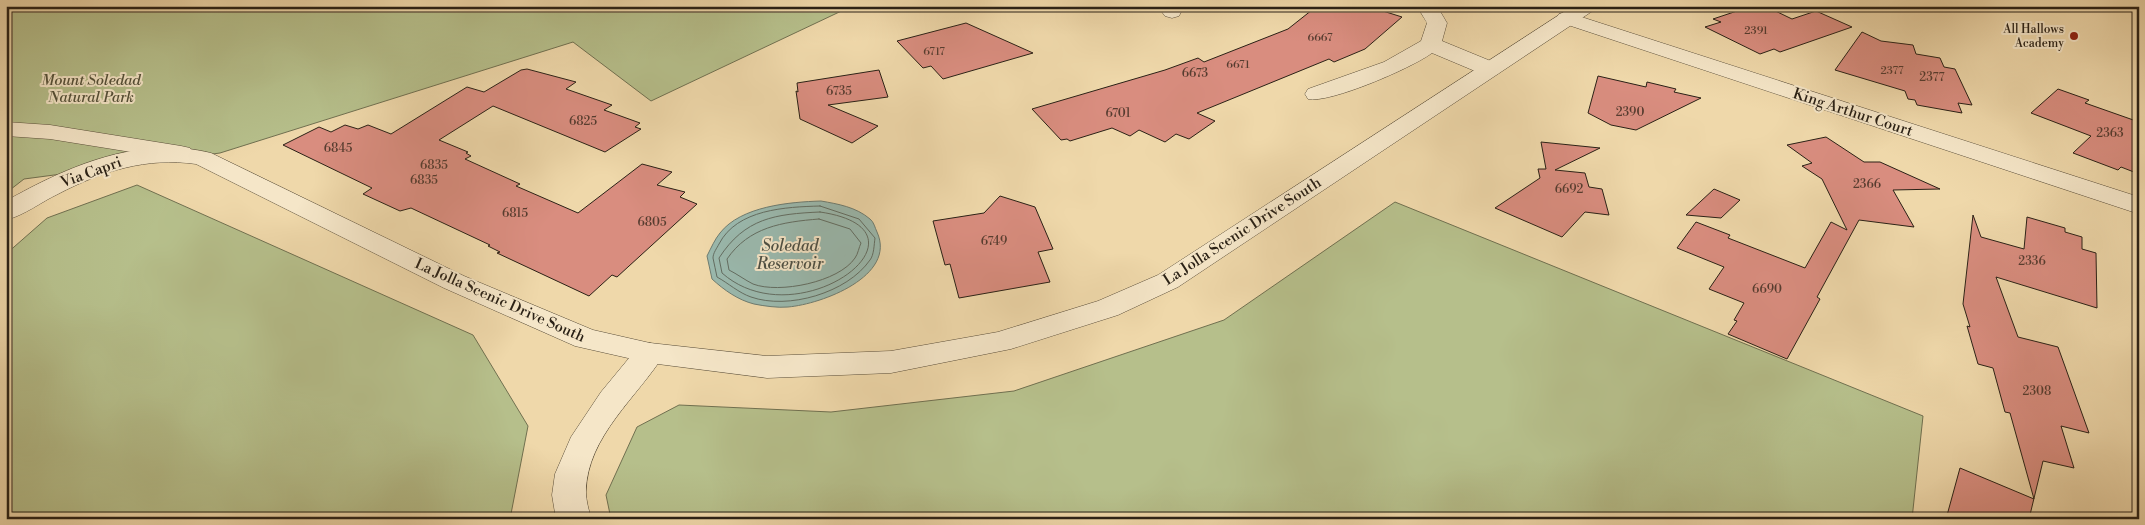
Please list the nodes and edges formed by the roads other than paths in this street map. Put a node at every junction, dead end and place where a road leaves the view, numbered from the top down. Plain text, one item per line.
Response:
1 (1427, 6) edge
2 (1587, 6) edge
3 (1566, 18) junction
4 (1430, 44) junction
5 (1490, 69) junction
6 (1316, 94) dead end
7 (6, 129) edge
8 (181, 153) junction
9 (2139, 206) edge
10 (6, 212) edge
11 (650, 353) junction
12 (574, 519) edge

1 - 4 street
2 - 3 street, La Jolla Scenic Drive South
3 - 5 street, La Jolla Scenic Drive South
3 - 9 street, King Arthur Court
4 - 5 street
4 - 6 street
5 - 11 street, La Jolla Scenic Drive South
7 - 8 street
8 - 10 street, Via Capri
8 - 11 street, La Jolla Scenic Drive South
11 - 12 street

